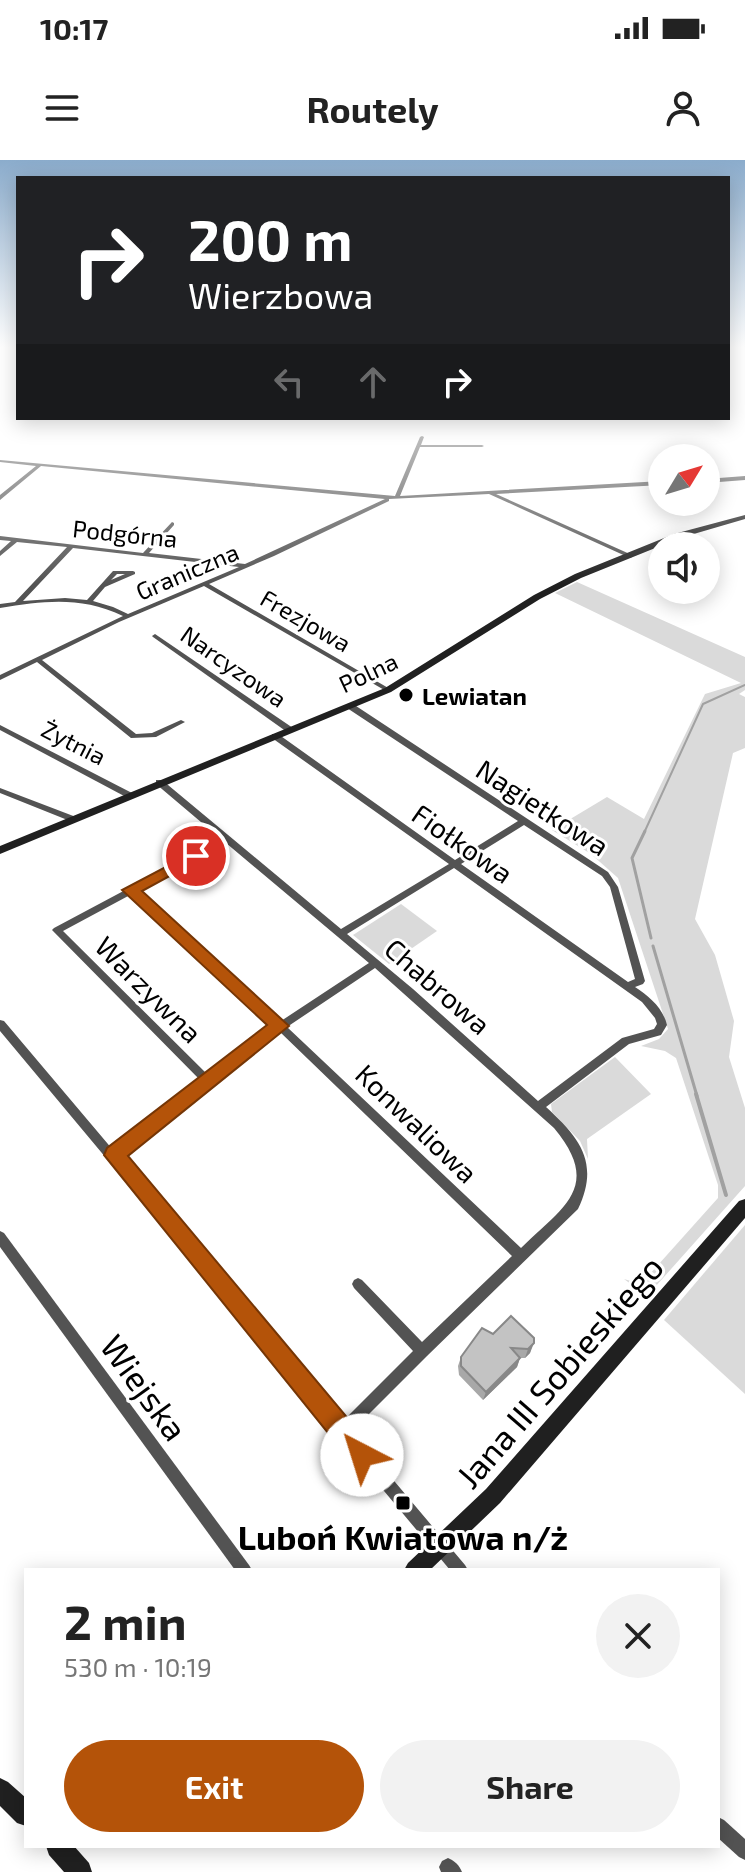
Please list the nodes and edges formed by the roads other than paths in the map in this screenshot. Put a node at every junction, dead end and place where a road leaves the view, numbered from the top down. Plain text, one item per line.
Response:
1 (422, 437) dead end
2 (419, 446) junction
3 (482, 446) dead end
4 (0, 461) edge
5 (40, 465) junction
6 (745, 478) edge
7 (720, 480) edge
8 (648, 484) edge
9 (492, 494) junction
10 (0, 498) edge
11 (388, 498) junction
12 (397, 498) junction
13 (745, 517) edge
14 (172, 524) dead end
15 (0, 538) edge
16 (15, 540) junction
17 (72, 546) junction
18 (146, 553) junction
19 (0, 554) edge
20 (630, 556) junction
21 (246, 566) junction
22 (204, 584) junction
23 (102, 586) dead end
24 (90, 600) junction
25 (17, 603) junction
26 (0, 606) edge
27 (127, 616) junction
28 (155, 636) dead end
29 (37, 659) junction
30 (0, 678) edge
31 (388, 690) junction
32 (350, 706) junction
33 (181, 722) dead end
34 (0, 727) edge
35 (290, 730) junction
36 (275, 736) junction
37 (159, 782) junction
38 (0, 790) edge
39 (129, 795) junction
40 (73, 819) junction
41 (524, 821) junction
42 (227, 839) junction
43 (2, 847) edge
44 (454, 864) junction
45 (130, 890) junction
46 (341, 934) junction
47 (375, 963) junction
48 (626, 986) junction
49 (0, 1024) edge
50 (280, 1026) junction
51 (208, 1082) junction
52 (538, 1107) junction
53 (114, 1155) junction
54 (745, 1206) edge
55 (0, 1237) edge
56 (521, 1256) junction
57 (358, 1284) dead end
58 (422, 1351) junction
59 (343, 1431) junction
60 (441, 1548) junction
61 (243, 1568) edge
62 (417, 1568) edge
63 (458, 1568) edge
64 (0, 1790) edge
65 (24, 1812) edge
66 (720, 1828) edge
67 (60, 1848) edge
68 (745, 1851) edge
69 (80, 1872) edge

1 - 2 street
2 - 3 street
2 - 12 street
4 - 5 street
5 - 10 street
5 - 11 street
6 - 7 street
8 - 9 street
9 - 12 street
9 - 20 street
11 - 12 street
11 - 21 street, Graniczna
13 - 20 street, Polna
14 - 18 street
15 - 16 street, Podgórna
16 - 17 street, Podgórna
16 - 19 street
17 - 18 street, Podgórna
17 - 25 street
18 - 21 street, Podgórna
20 - 31 street, Polna
21 - 22 street, Graniczna
22 - 27 street, Graniczna
22 - 31 street, Frezjowa
23 - 24 street
24 - 25 street
24 - 27 street
25 - 26 street
27 - 29 street, Graniczna
28 - 35 street, Narcyzowa
29 - 30 street, Graniczna
29 - 33 street
31 - 32 street, Polna
32 - 35 street, Polna
32 - 41 street, Nagietkowa
34 - 39 street, Żytnia
35 - 36 street, Polna
36 - 37 street, Polna
36 - 44 street, Fiołkowa
37 - 39 street, Polna
37 - 42 street, Chabrowa
38 - 40 street
39 - 40 street, Polna
40 - 43 street, Polna
41 - 44 street
41 - 48 street, Nagietkowa
42 - 45 street
42 - 46 street, Chabrowa
44 - 46 street
44 - 48 street, Fiołkowa
45 - 50 street, Konwaliowa
45 - 51 street, Warzywna
46 - 47 street, Chabrowa
47 - 50 street
47 - 52 street, Chabrowa
48 - 52 street, Fiołkowa
49 - 53 street
50 - 51 street
50 - 56 street, Konwaliowa
51 - 53 street
52 - 56 street, Chabrowa
53 - 59 street
54 - 60 street, Jana III Sobieskiego
55 - 61 street, Wiejska
56 - 58 street, Chabrowa
57 - 58 street
58 - 59 street, Chabrowa
59 - 60 street
60 - 62 street, Jana III Sobieskiego
60 - 63 street
64 - 65 street
66 - 68 street
67 - 69 street

